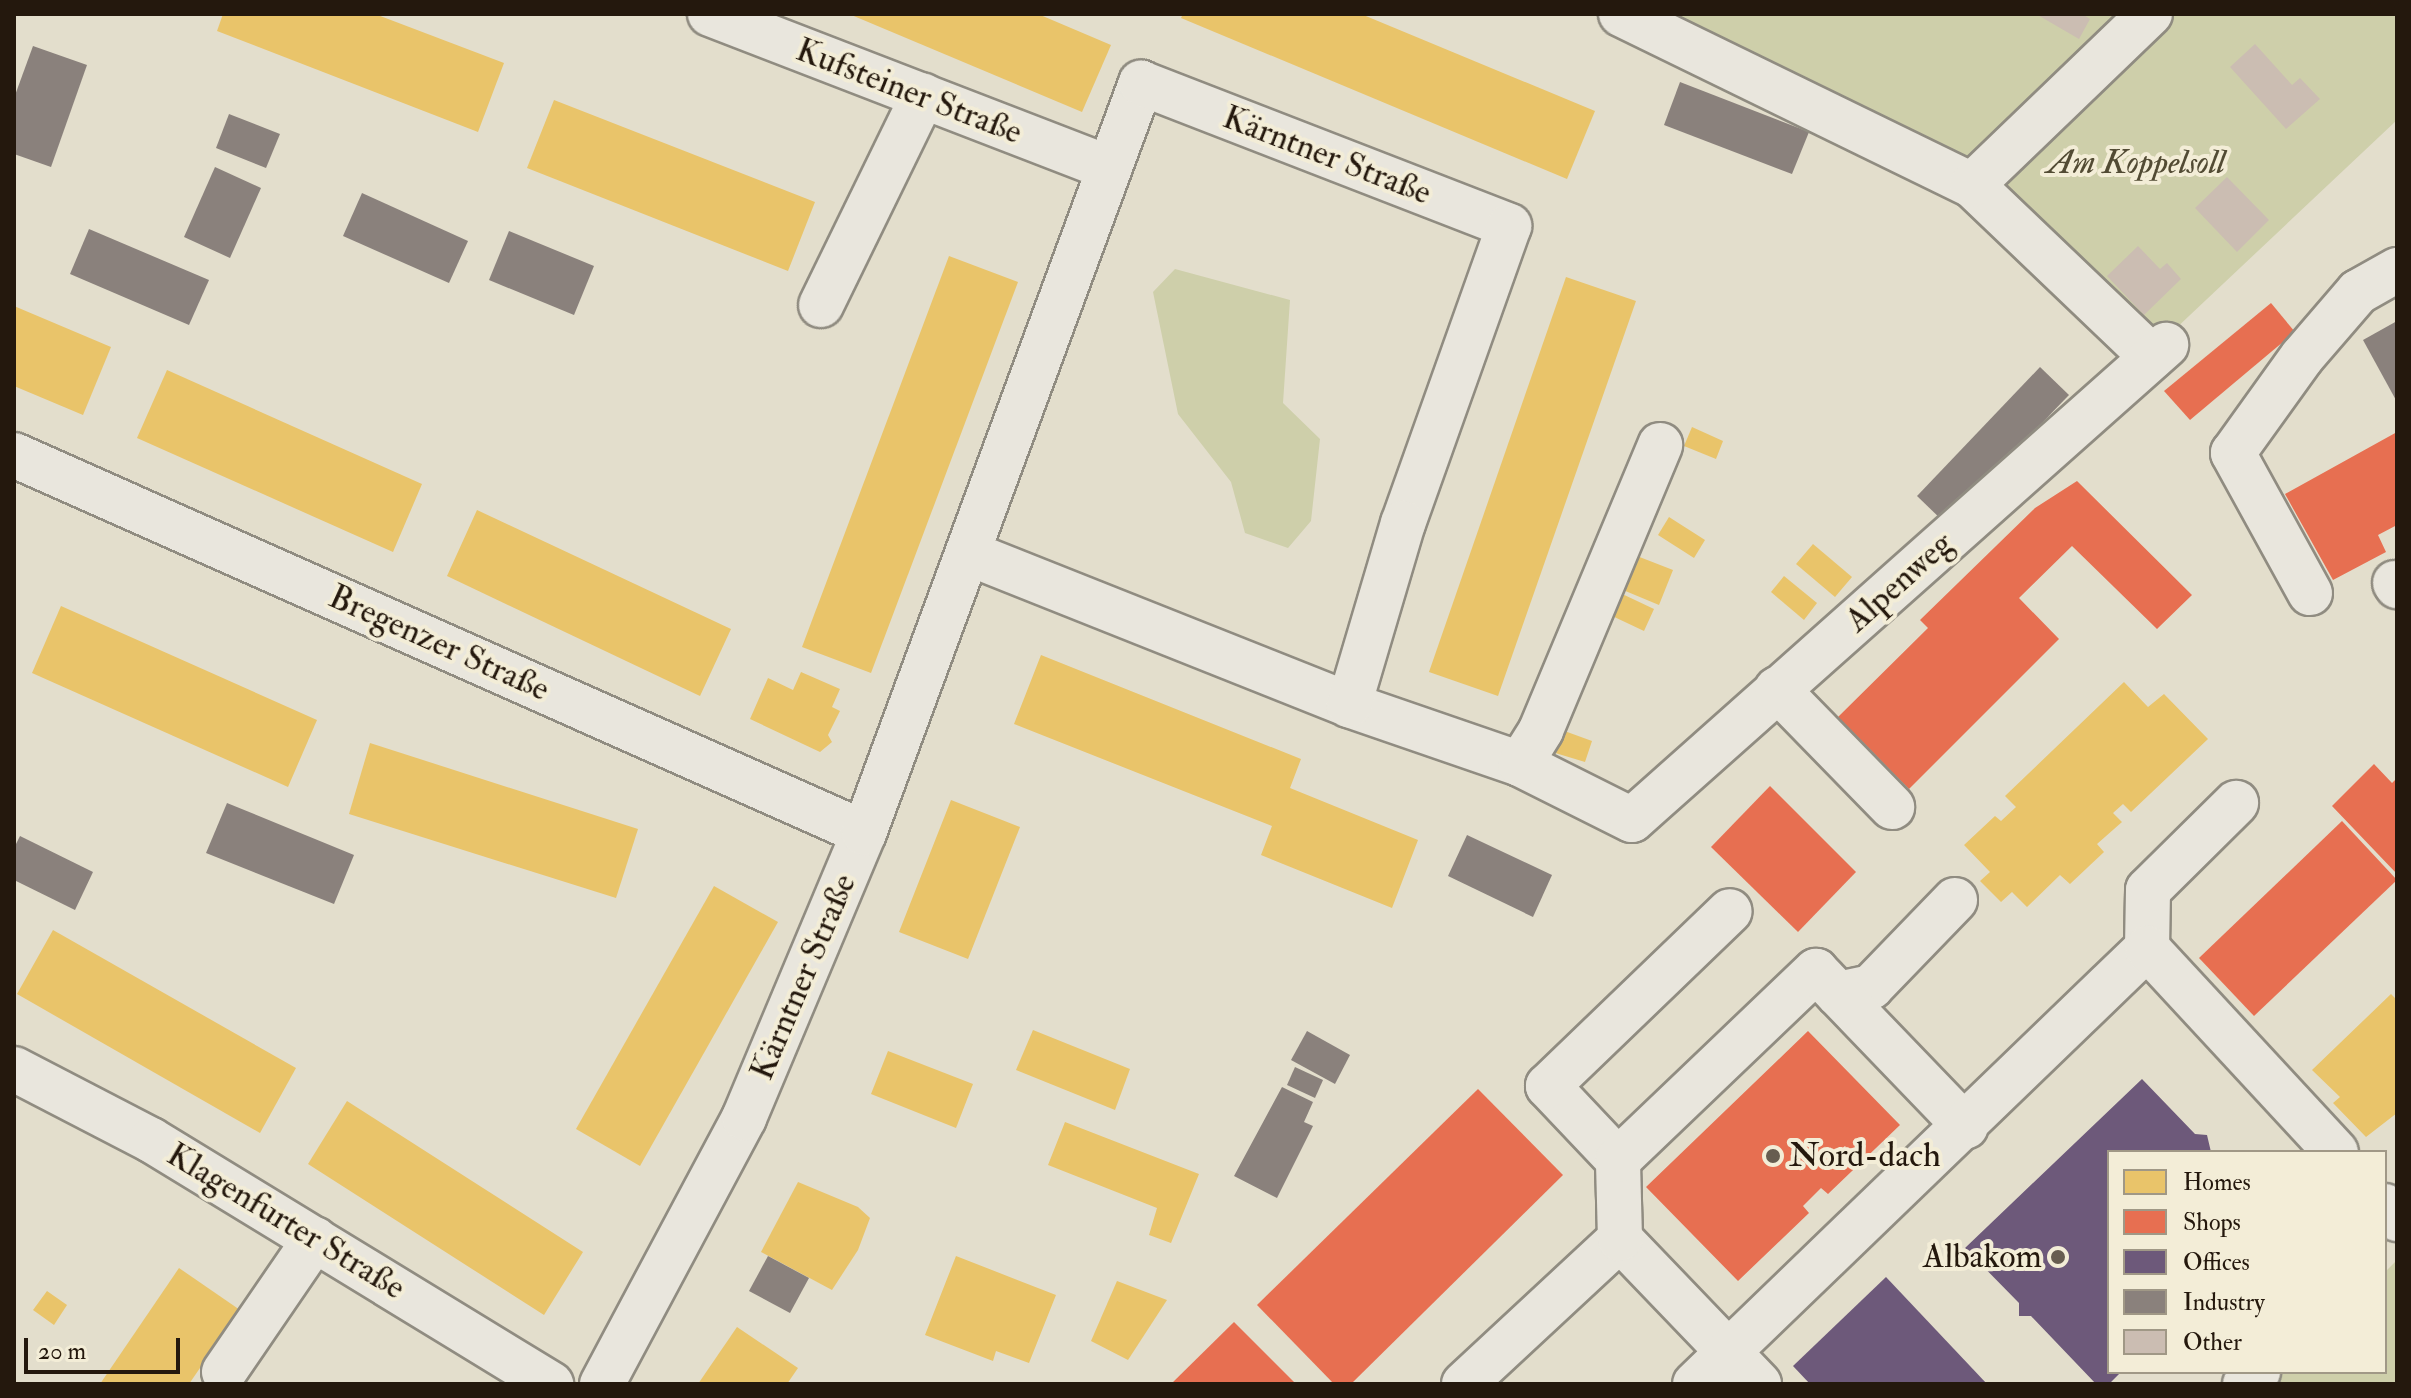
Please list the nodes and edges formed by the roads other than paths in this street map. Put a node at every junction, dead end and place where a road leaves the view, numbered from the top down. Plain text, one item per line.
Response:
1 (710, 14) edge
2 (1621, 14) edge
3 (2150, 14) edge
4 (923, 96) junction
5 (1109, 168) junction
6 (1972, 185) junction
7 (2397, 270) edge
8 (821, 305) dead end
9 (1660, 445) dead end
10 (14, 455) edge
11 (968, 553) junction
12 (2310, 593) dead end
13 (1777, 689) junction
14 (1349, 705) junction
15 (1520, 764) junction
16 (2236, 803) dead end
17 (1892, 807) dead end
18 (864, 833) junction
19 (1955, 900) dead end
20 (1730, 911) dead end
21 (2147, 948) junction
22 (1838, 994) junction
23 (15, 1071) edge
24 (1966, 1127) junction
25 (2334, 1150) edge
26 (1618, 1160) junction
27 (315, 1239) junction
28 (1620, 1239) junction
29 (1728, 1351) junction
30 (224, 1372) dead end
31 (551, 1384) edge
32 (602, 1384) edge
33 (1464, 1384) edge
34 (1695, 1384) edge
35 (1759, 1384) edge

1 - 4 street, Kufsteiner Straße
2 - 6 street
3 - 6 street
4 - 5 street, Kufsteiner Straße
4 - 8 street
5 - 11 street, Kärntner Straße
5 - 14 street, Kärntner Straße
6 - 13 street, Alpenweg
7 - 12 street
9 - 15 street
10 - 18 street, Bregenzer Straße
11 - 14 street
11 - 18 street, Kärntner Straße
13 - 15 street, Alpenweg
13 - 17 street
14 - 15 street
16 - 21 street
18 - 32 street, Kärntner Straße
19 - 22 street
20 - 26 street
21 - 24 street
21 - 25 street
22 - 24 street
22 - 26 street
23 - 27 street, Klagenfurter Straße
24 - 29 street
26 - 28 street
27 - 30 street
27 - 31 street, Klagenfurter Straße
28 - 29 street
28 - 33 street
29 - 34 street
29 - 35 street

